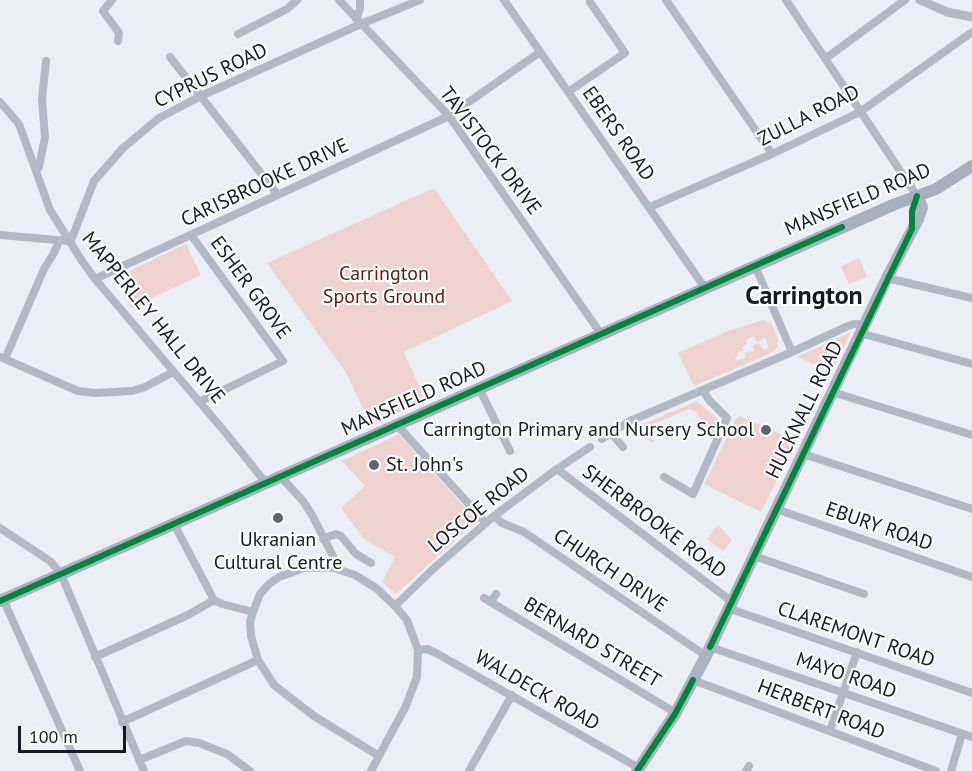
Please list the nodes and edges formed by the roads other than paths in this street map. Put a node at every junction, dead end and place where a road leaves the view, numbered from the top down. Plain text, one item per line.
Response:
1 (112, 0) edge
2 (297, 0) edge
3 (339, 0) edge
4 (360, 0) edge
5 (420, 0) edge
6 (504, 0) edge
7 (666, 0) edge
8 (786, 0) edge
9 (905, 0) edge
10 (920, 0) edge
11 (590, 2) dead end
12 (972, 17) edge
13 (358, 22) junction
14 (972, 32) edge
15 (238, 34) dead end
16 (118, 41) dead end
17 (540, 52) junction
18 (170, 57) dead end
19 (825, 59) junction
20 (46, 61) dead end
21 (568, 92) junction
22 (201, 96) junction
23 (0, 102) edge
24 (860, 112) junction
25 (449, 116) junction
26 (772, 154) junction
27 (972, 166) edge
28 (36, 171) junction
29 (278, 195) junction
30 (919, 202) junction
31 (650, 207) junction
32 (0, 235) edge
33 (191, 235) junction
34 (59, 241) junction
35 (68, 241) junction
36 (754, 266) junction
37 (887, 278) junction
38 (95, 279) junction
39 (705, 288) junction
40 (972, 298) edge
41 (862, 329) junction
42 (601, 334) junction
43 (792, 352) junction
44 (3, 358) edge
45 (972, 364) edge
46 (173, 372) junction
47 (479, 388) junction
48 (703, 390) junction
49 (832, 392) junction
50 (199, 402) junction
51 (397, 425) junction
52 (611, 433) junction
53 (972, 435) edge
54 (602, 439) dead end
55 (590, 447) dead end
56 (623, 447) dead end
57 (510, 451) dead end
58 (802, 454) junction
59 (557, 469) junction
60 (280, 476) junction
61 (664, 477) dead end
62 (266, 483) junction
63 (776, 509) junction
64 (972, 509) edge
65 (494, 516) junction
66 (486, 523) junction
67 (174, 524) junction
68 (0, 528) edge
69 (323, 539) junction
70 (754, 556) junction
71 (371, 563) dead end
72 (334, 568) junction
73 (61, 574) junction
74 (972, 577) edge
75 (496, 594) dead end
76 (864, 594) dead end
77 (2, 600) edge
78 (214, 600) junction
79 (730, 605) junction
80 (395, 606) junction
81 (253, 612) junction
82 (418, 650) junction
83 (708, 651) junction
84 (857, 652) junction
85 (95, 657) junction
86 (258, 660) junction
87 (693, 680) junction
88 (843, 693) junction
89 (972, 693) edge
90 (512, 695) junction
91 (676, 713) junction
92 (122, 722) junction
93 (830, 731) junction
94 (963, 734) junction
95 (972, 737) edge
96 (380, 756) junction
97 (139, 760) junction
98 (638, 770) edge
99 (80, 771) edge
100 (144, 771) edge
101 (250, 771) edge
102 (371, 771) edge
103 (469, 771) edge
104 (936, 771) edge
105 (951, 771) edge

1 - 16 street
2 - 15 street
3 - 13 street, TAVISTOCK DRIVE
4 - 13 street
5 - 13 street, CYPRUS ROAD
6 - 17 street, EBERS ROAD
7 - 26 street
8 - 19 street
9 - 19 street
10 - 12 street
11 - 21 street
13 - 22 street, CYPRUS ROAD
13 - 25 street, TAVISTOCK DRIVE
14 - 24 street, ZULLA ROAD
17 - 21 street, EBERS ROAD
17 - 25 street, CARISBROOKE DRIVE
18 - 22 street
19 - 24 street
20 - 28 street
21 - 31 street, EBERS ROAD
22 - 29 street
22 - 35 street, CYPRUS ROAD
23 - 28 street, MAPPERLEY HALL DRIVE
24 - 26 street, ZULLA ROAD
24 - 30 street
25 - 29 street, CARISBROOKE DRIVE
25 - 42 street, TAVISTOCK DRIVE
26 - 31 street, ZULLA ROAD
27 - 30 highway, MANSFIELD ROAD
28 - 35 street, MAPPERLEY HALL DRIVE
29 - 33 street, CARISBROOKE DRIVE
30 - 36 highway, MANSFIELD ROAD
30 - 37 main road, HUCKNALL ROAD
31 - 39 street, EBERS ROAD
32 - 34 street
33 - 38 street, CARISBROOKE DRIVE
33 - 50 street, ESHER GROVE
34 - 35 street
34 - 44 street
35 - 38 street, MAPPERLEY HALL DRIVE
36 - 39 highway, MANSFIELD ROAD
36 - 43 street
37 - 40 street
37 - 41 main road, HUCKNALL ROAD
38 - 46 street, MAPPERLEY HALL DRIVE
39 - 42 highway, MANSFIELD ROAD
41 - 43 street
41 - 45 street
41 - 49 main road, HUCKNALL ROAD
42 - 47 highway, MANSFIELD ROAD
43 - 48 street
44 - 46 street
46 - 50 street, MAPPERLEY HALL DRIVE
47 - 51 highway, MANSFIELD ROAD
47 - 57 street
48 - 52 street
48 - 61 street
49 - 53 street
49 - 58 main road, HUCKNALL ROAD
50 - 62 street, MAPPERLEY HALL DRIVE
51 - 60 highway, MANSFIELD ROAD
51 - 66 street
52 - 54 street
52 - 56 street
55 - 59 street, LOSCOE ROAD
58 - 63 main road, HUCKNALL ROAD
58 - 64 street
59 - 65 street, LOSCOE ROAD
59 - 79 street, SHERBROOKE ROAD
60 - 62 highway, MANSFIELD ROAD
60 - 69 street
62 - 67 highway, MANSFIELD ROAD
63 - 70 main road, HUCKNALL ROAD
63 - 74 street, EBURY ROAD
65 - 66 street, LOSCOE ROAD
65 - 83 street, CHURCH DRIVE
66 - 80 street, LOSCOE ROAD
67 - 73 highway, MANSFIELD ROAD
67 - 78 street
68 - 73 street
69 - 71 street
69 - 72 street
70 - 76 street
70 - 79 main road, HUCKNALL ROAD
72 - 80 street
72 - 81 street
73 - 77 highway, MANSFIELD ROAD
73 - 85 street
75 - 91 street, BERNARD STREET
77 - 99 street
78 - 81 street
78 - 85 street
79 - 83 main road, HUCKNALL ROAD
79 - 84 street, CLAREMONT ROAD
80 - 82 street
81 - 86 street
82 - 90 street, WALDECK ROAD
82 - 96 street
83 - 87 main road, HUCKNALL ROAD
83 - 88 street, MAYO ROAD
84 - 88 street
84 - 89 street, CLAREMONT ROAD
85 - 92 street
86 - 92 street
86 - 96 street
87 - 91 main road, HUCKNALL ROAD
87 - 93 street, HERBERT ROAD
88 - 93 street
88 - 94 street, MAYO ROAD
90 - 98 street, WALDECK ROAD
90 - 103 street
91 - 98 main road, HUCKNALL ROAD
92 - 97 street
93 - 104 street, HERBERT ROAD
94 - 95 street, MAYO ROAD
94 - 105 street
96 - 102 street
97 - 100 street
97 - 101 street

